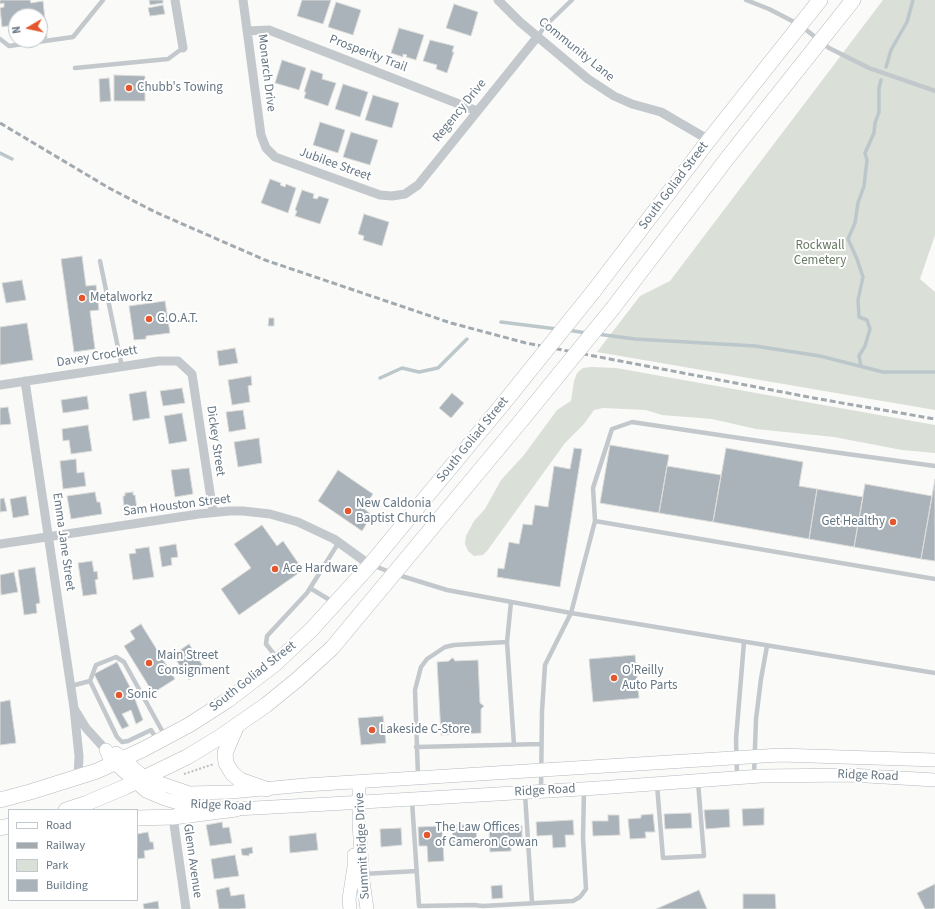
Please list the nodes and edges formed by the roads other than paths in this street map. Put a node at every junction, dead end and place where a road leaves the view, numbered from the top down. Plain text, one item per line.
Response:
1 (102, 0) edge
2 (175, 0) edge
3 (243, 0) edge
4 (498, 0) edge
5 (572, 0) edge
6 (746, 0) edge
7 (820, 0) edge
8 (853, 0) edge
9 (800, 25) junction
10 (248, 31) junction
11 (538, 36) junction
12 (0, 39) edge
13 (820, 42) junction
14 (183, 48) joint
15 (75, 68) dead end
16 (935, 91) edge
17 (477, 111) junction
18 (709, 140) junction
19 (266, 148) joint
20 (398, 195) joint
21 (100, 261) dead end
22 (122, 367) junction
23 (192, 374) joint
24 (25, 381) junction
25 (0, 385) edge
26 (935, 466) edge
27 (213, 512) junction
28 (595, 520) junction
29 (49, 537) junction
30 (339, 542) junction
31 (0, 544) edge
32 (370, 565) junction
33 (395, 574) junction
34 (935, 579) edge
35 (310, 588) junction
36 (511, 602) junction
37 (336, 604) junction
38 (571, 613) junction
39 (508, 642) junction
40 (744, 642) junction
41 (767, 646) junction
42 (279, 660) junction
43 (935, 673) edge
44 (90, 681) junction
45 (71, 686) junction
46 (74, 708) junction
47 (237, 725) junction
48 (162, 739) junction
49 (541, 744) junction
50 (514, 745) junction
51 (416, 747) junction
52 (755, 756) junction
53 (114, 757) junction
54 (736, 758) junction
55 (935, 760) edge
56 (541, 770) junction
57 (754, 776) junction
58 (78, 777) junction
59 (418, 777) junction
60 (737, 778) junction
61 (140, 780) junction
62 (698, 780) junction
63 (935, 780) edge
64 (354, 782) junction
65 (657, 783) junction
66 (266, 789) junction
67 (584, 789) junction
68 (541, 791) junction
69 (525, 792) junction
70 (412, 799) junction
71 (0, 800) edge
72 (354, 802) junction
73 (69, 809) edge
74 (236, 809) junction
75 (173, 817) junction
76 (138, 818) edge
77 (417, 871) junction
78 (358, 875) junction
79 (532, 903) junction
80 (186, 909) edge
81 (350, 909) edge
82 (367, 909) edge

1 - 12 lane
2 - 14 street
3 - 10 street, Monarch Drive
4 - 11 street, Community Lane
5 - 11 lane
6 - 9 lane
7 - 9 main road, South Goliad Street
8 - 13 main road, South Goliad Street
9 - 13 lane
9 - 18 main road, South Goliad Street
10 - 17 street, Prosperity Trail
10 - 19 street, Monarch Drive
11 - 17 street, Regency Drive
11 - 18 street, Community Lane
13 - 16 lane
13 - 33 main road, South Goliad Street, bridge
14 - 15 lane
17 - 20 street, Regency Drive
18 - 32 main road, South Goliad Street, bridge
19 - 20 street, Jubilee Street
21 - 22 lane
22 - 23 street, Davey Crockett
22 - 24 street, Davey Crockett
23 - 27 street, Dickey Street
24 - 25 street, Davey Crockett
24 - 29 street, Emma Jane Street
26 - 28 lane
27 - 29 street, Sam Houston Street
27 - 30 street, Sam Houston Street
28 - 34 lane
28 - 38 lane
29 - 31 street, Sam Houston Street
29 - 45 street, Emma Jane Street
30 - 32 street, Sam Houston Street
30 - 35 lane
32 - 33 lane
32 - 37 main road, South Goliad Street
33 - 36 lane
33 - 47 main road, South Goliad Street
35 - 37 lane
35 - 42 lane
36 - 38 lane
36 - 39 lane
37 - 42 main road, South Goliad Street
38 - 40 lane
38 - 49 lane
39 - 50 lane
39 - 51 lane
40 - 41 lane
40 - 54 lane
41 - 43 lane
41 - 52 lane
42 - 48 main road, South Goliad Street
44 - 45 lane
44 - 48 lane
44 - 48 lane
45 - 46 street, Emma Jane Street
46 - 53 street, Emma Jane Street
46 - 58 street, Emma Jane Street
47 - 61 main road, South Goliad Street
47 - 66 main road
48 - 53 main road, South Goliad Street
49 - 50 lane
49 - 56 lane
50 - 51 lane
51 - 59 lane
52 - 54 main road, Ridge Road
52 - 55 main road, Ridge Road
52 - 57 lane
53 - 58 main road, South Goliad Street
53 - 61 main road, Ridge Road
54 - 56 main road, Ridge Road
54 - 60 lane
56 - 59 main road, Ridge Road
56 - 68 lane
57 - 60 main road, Ridge Road
57 - 63 main road, Ridge Road
58 - 71 main road, South Goliad Street
59 - 64 main road, Ridge Road
60 - 62 main road, Ridge Road
61 - 66 main road, Ridge Road
61 - 73 main road, South Goliad Street
61 - 74 main road, Ridge Road
62 - 65 main road, Ridge Road
62 - 65 lane
64 - 66 main road, Ridge Road
64 - 72 main road, Summit Ridge Drive
65 - 67 main road, Ridge Road
67 - 68 main road, Ridge Road
67 - 79 lane
68 - 69 main road, Ridge Road
69 - 70 main road, Ridge Road
69 - 79 lane
70 - 72 main road, Ridge Road
70 - 77 lane
72 - 74 main road, Ridge Road
72 - 78 main road, Summit Ridge Drive
74 - 75 main road
75 - 76 main road
75 - 80 street, Glenn Avenue
77 - 78 lane
77 - 79 lane
78 - 81 main road, Summit Ridge Drive
78 - 82 main road, Summit Ridge Drive

